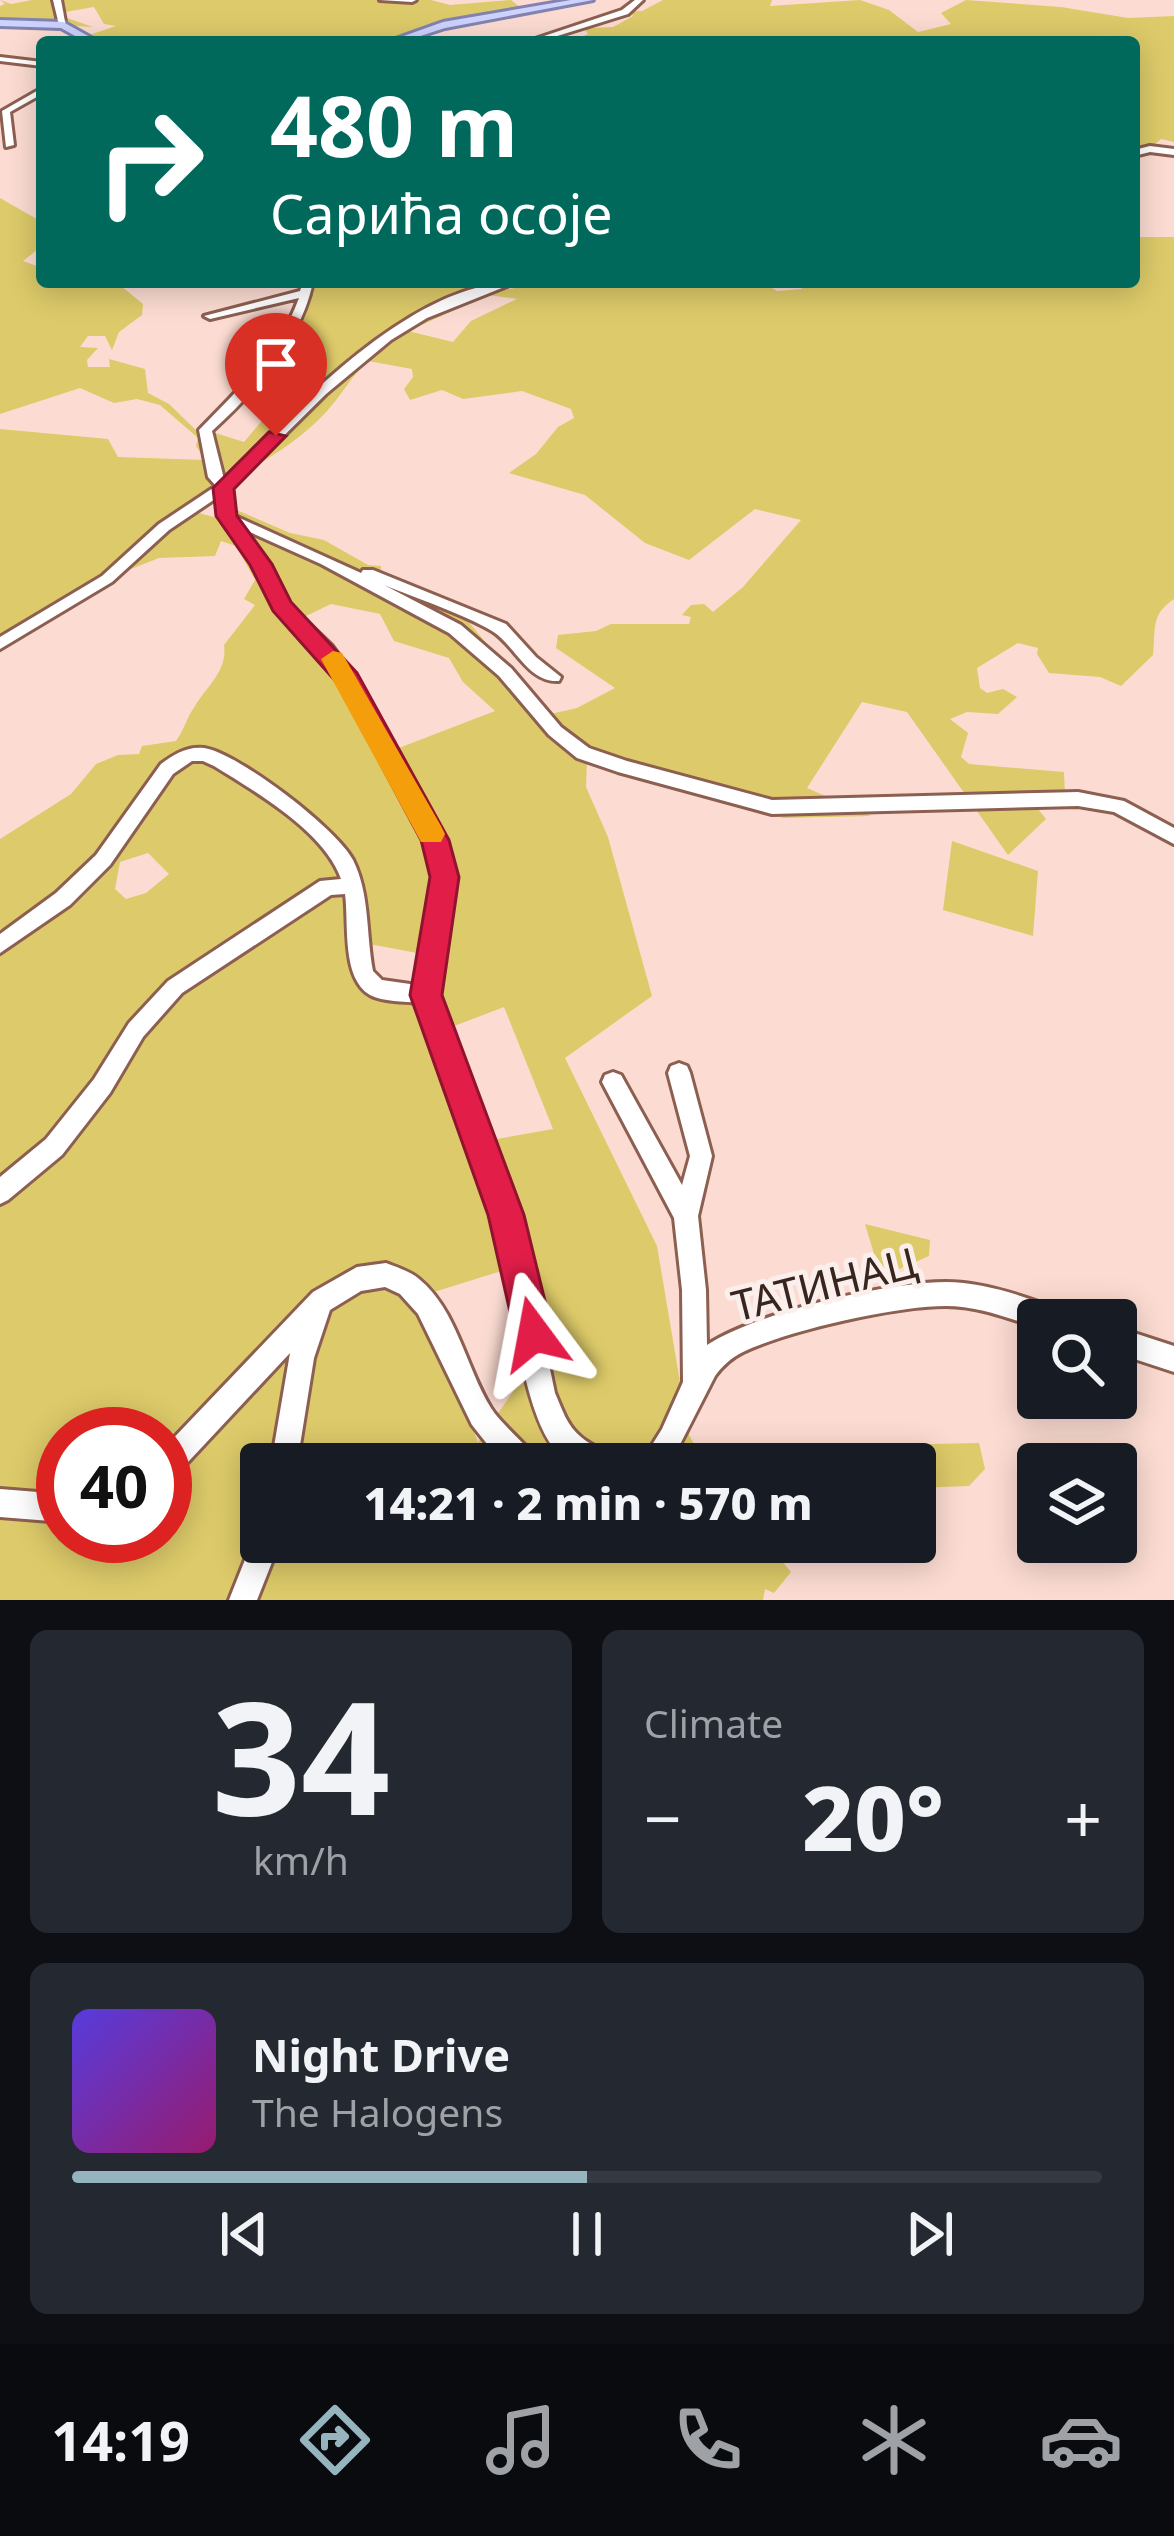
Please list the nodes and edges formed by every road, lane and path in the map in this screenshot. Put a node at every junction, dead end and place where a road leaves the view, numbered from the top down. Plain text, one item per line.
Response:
1 (57, 0) edge
2 (384, 0) edge
3 (412, 0) edge
4 (588, 0) edge
5 (639, 0) edge
6 (2, 25) edge
7 (63, 25) junction
8 (83, 36) edge
9 (412, 36) edge
10 (549, 36) edge
11 (0, 59) edge
12 (36, 63) edge
13 (36, 94) edge
14 (9, 145) dead end
15 (1140, 152) edge
16 (1174, 152) edge
17 (307, 288) edge
18 (491, 288) edge
19 (210, 316) dead end
20 (226, 504) junction
21 (0, 644) edge
22 (553, 677) dead end
23 (1174, 838) edge
24 (352, 886) junction
25 (0, 945) edge
26 (426, 995) junction
27 (679, 1073) dead end
28 (613, 1082) dead end
29 (0, 1192) edge
30 (686, 1216) junction
31 (322, 1301) junction
32 (1017, 1309) edge
33 (1137, 1347) edge
34 (1174, 1359) edge
35 (694, 1378) junction
36 (192, 1438) edge
37 (288, 1443) edge
38 (502, 1443) edge
39 (567, 1443) edge
40 (670, 1443) edge
41 (0, 1503) edge
42 (36, 1506) edge
43 (258, 1563) edge
44 (243, 1600) edge

1 - 7 street
2 - 3 street
4 - 9 main road
5 - 10 street
6 - 7 main road
7 - 8 main road
11 - 12 street
13 - 14 street
15 - 16 street
17 - 19 street
17 - 20 street
18 - 20 street
20 - 21 street
20 - 22 street
20 - 23 street
20 - 26 street
24 - 25 street
24 - 26 street
24 - 29 street
26 - 39 street
27 - 30 street, ТАТИНАЦ
28 - 30 street, ТАТИНАЦ
30 - 35 street, ТАТИНАЦ
31 - 36 street
31 - 37 street
31 - 38 street
32 - 35 street, ТАТИНАЦ
33 - 34 street
35 - 40 street, ТАТИНАЦ
41 - 42 street
43 - 44 street

